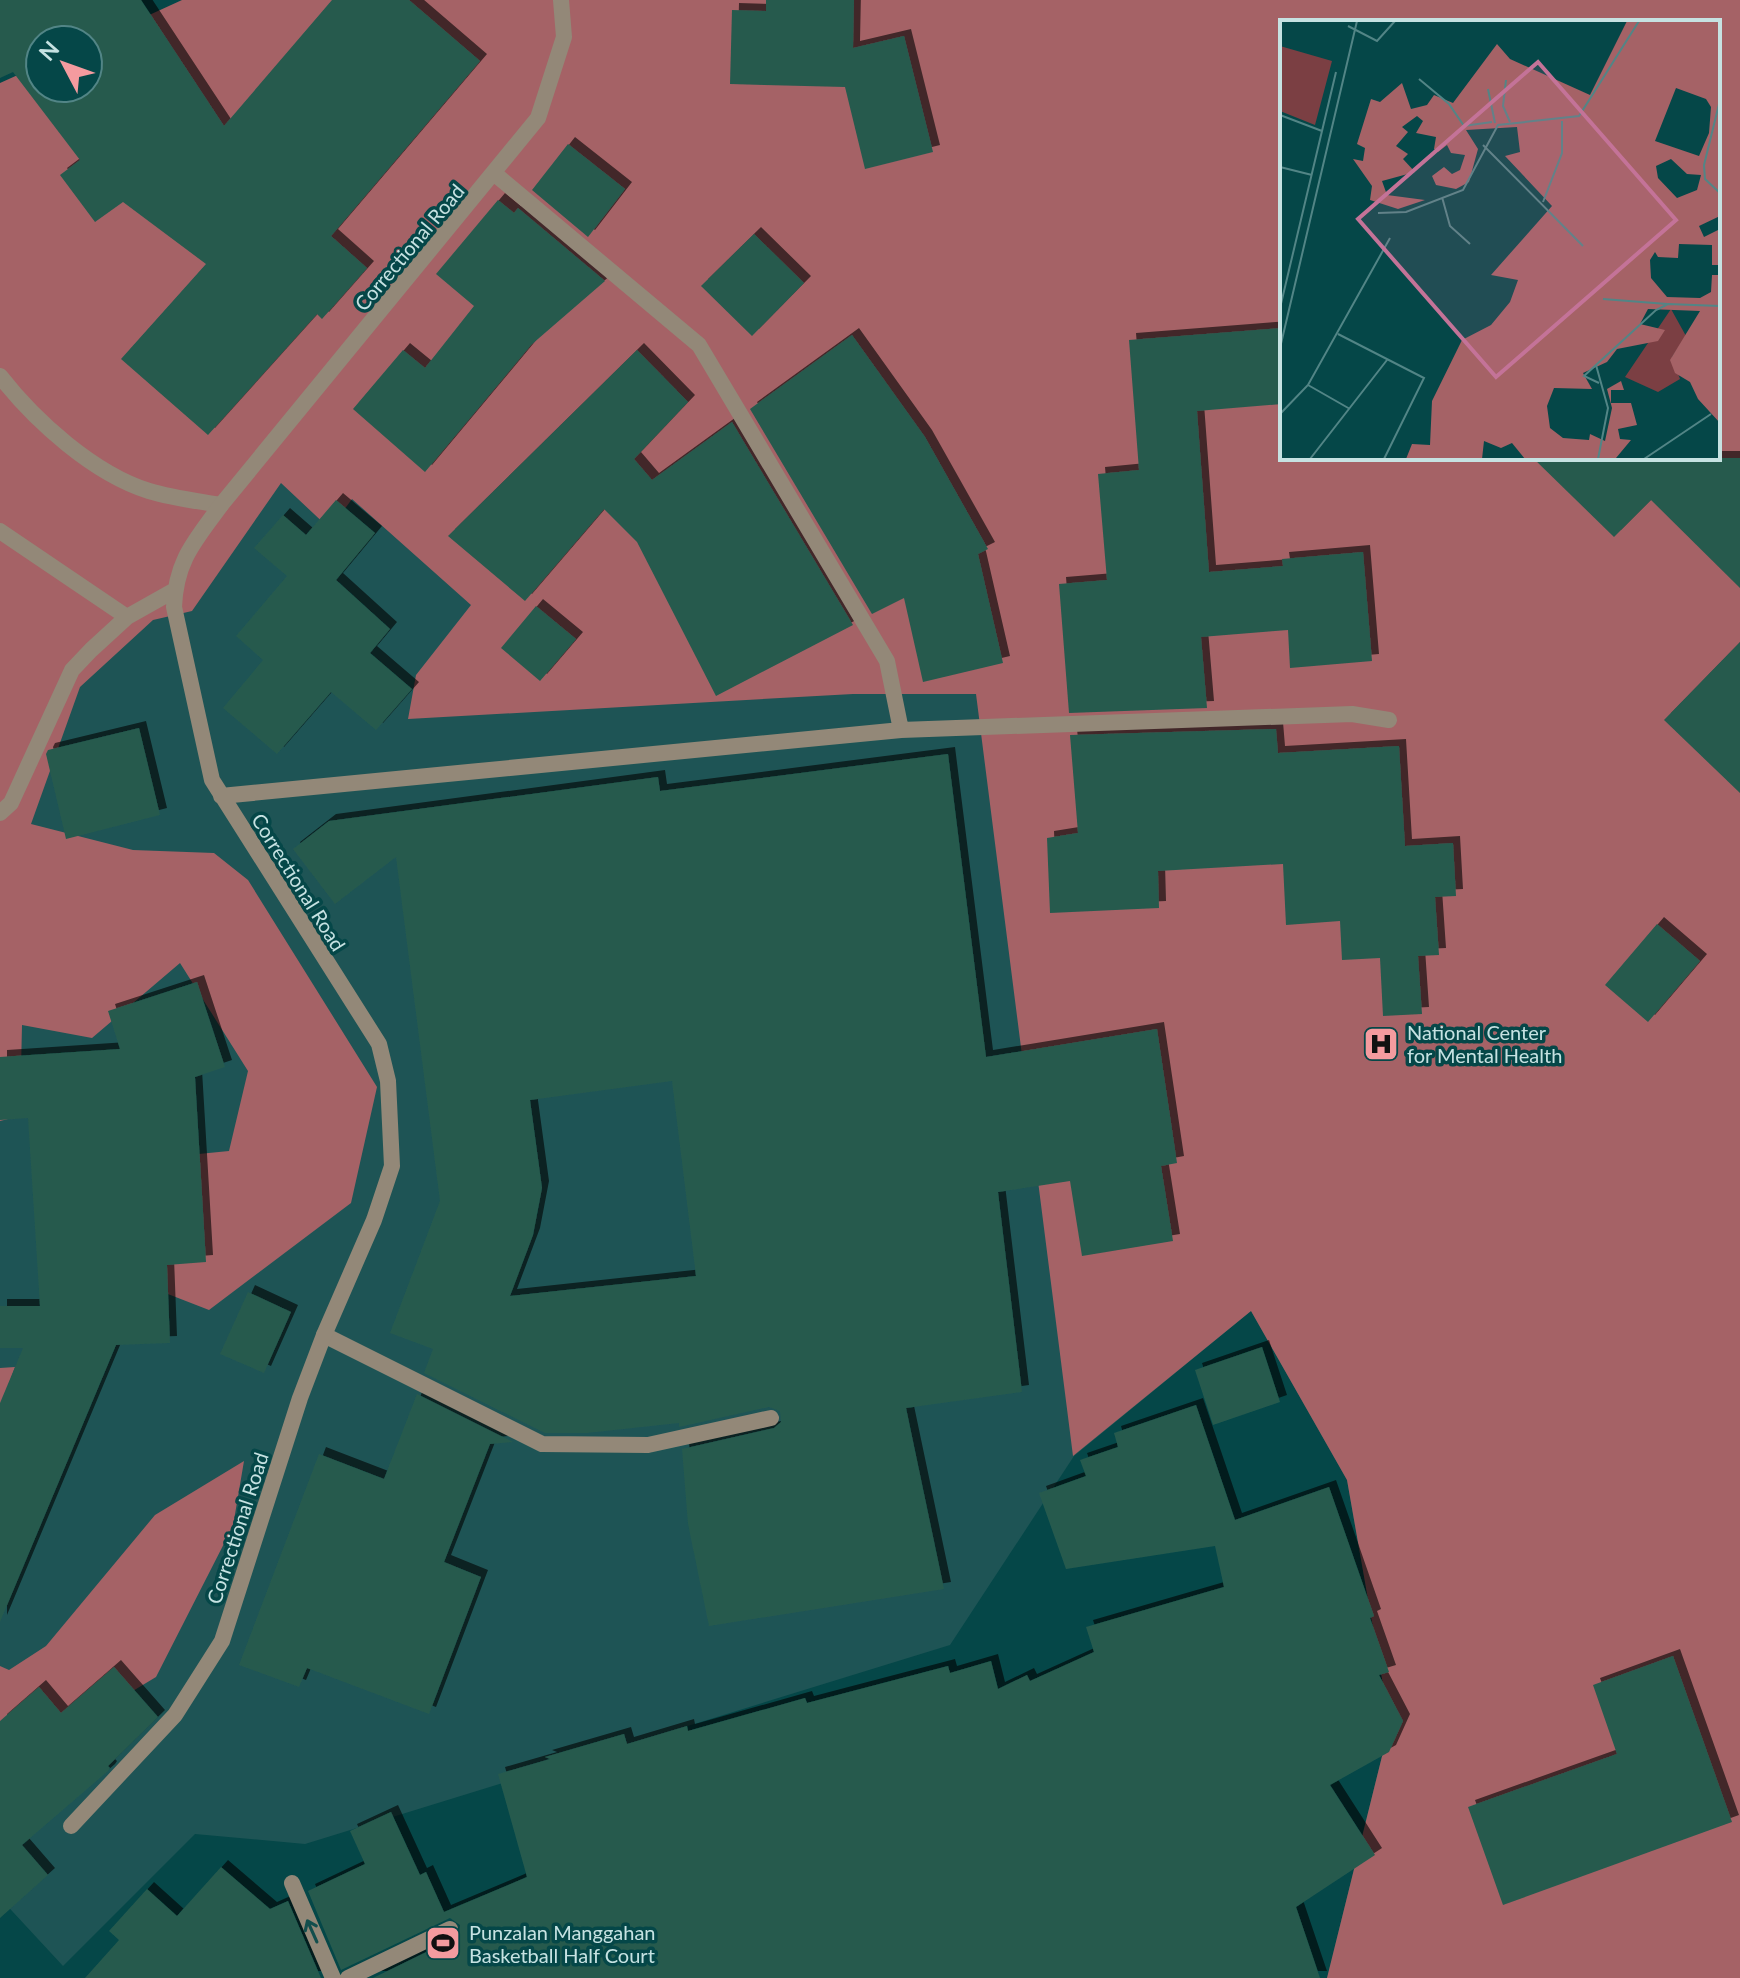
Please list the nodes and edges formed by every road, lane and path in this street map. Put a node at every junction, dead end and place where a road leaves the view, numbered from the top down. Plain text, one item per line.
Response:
1 (561, 0) edge
2 (495, 174) junction
3 (0, 376) edge
4 (221, 505) junction
5 (0, 531) edge
6 (175, 590) junction
7 (127, 617) junction
8 (1389, 720) dead end
9 (901, 730) junction
10 (221, 796) junction
11 (0, 813) edge
12 (324, 1335) junction
13 (771, 1418) dead end
14 (71, 1826) dead end
15 (292, 1883) dead end
16 (450, 1929) dead end
17 (333, 1978) edge
18 (348, 1978) edge

1 - 2 street, Correctional Road
2 - 4 street, Correctional Road
2 - 9 street
3 - 4 street
4 - 6 street, Correctional Road
5 - 7 street
6 - 7 street
6 - 10 street, Correctional Road
7 - 11 street
8 - 9 street
9 - 10 street
10 - 12 street, Correctional Road
12 - 13 street
12 - 14 street, Correctional Road
17 -> 15 street
16 - 18 street

